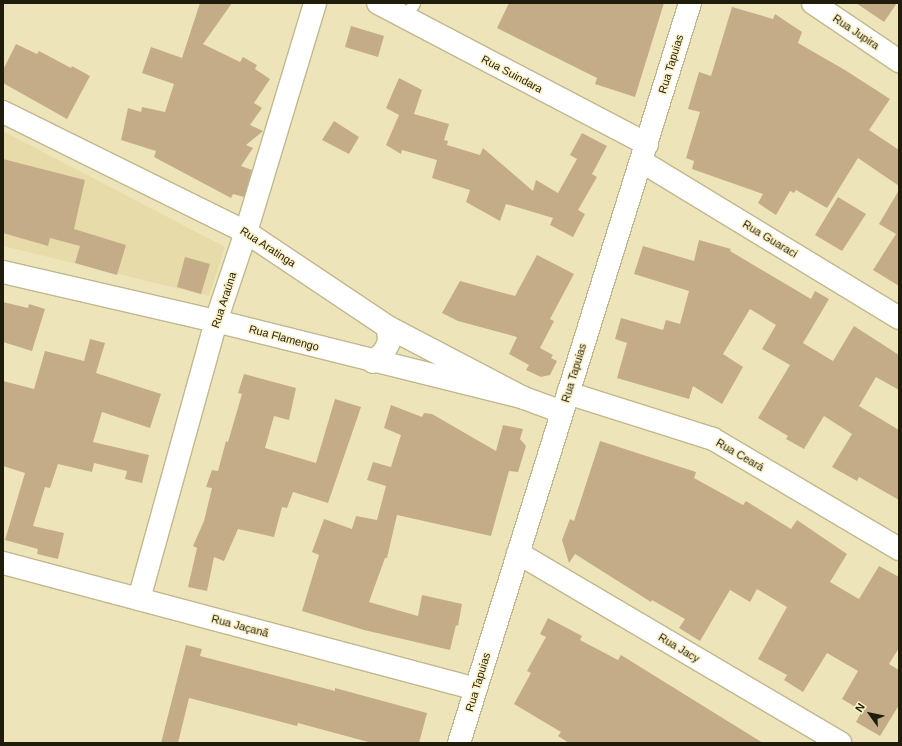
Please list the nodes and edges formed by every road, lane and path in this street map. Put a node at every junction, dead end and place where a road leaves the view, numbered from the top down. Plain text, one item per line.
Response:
1 (315, 3) edge
2 (378, 3) edge
3 (690, 3) edge
4 (813, 3) edge
5 (409, 10) edge
6 (899, 61) edge
7 (3, 112) edge
8 (644, 153) junction
9 (246, 232) junction
10 (3, 272) edge
11 (899, 318) edge
12 (216, 321) junction
13 (388, 327) junction
14 (373, 362) junction
15 (524, 398) junction
16 (565, 402) junction
17 (899, 548) edge
18 (518, 553) junction
19 (3, 563) edge
20 (138, 599) junction
21 (476, 689) junction
22 (461, 742) edge
23 (840, 743) edge

1 - 9 street, Rua Araúna
2 - 5 street, Rua Suindara
3 - 8 street, Rua Tapuias
4 - 6 street, Rua Jupira
5 - 8 street, Rua Suindara
7 - 9 street, Rua Aratinga
8 - 11 street, Rua Guaraci
8 - 16 street, Rua Tapuias
9 - 12 street, Rua Araúna
9 - 13 street, Rua Aratinga
10 - 12 street, Rua Flamengo
12 - 14 street, Rua Flamengo
12 - 20 street, Rua Araúna
13 - 14 street
13 - 15 street, Rua Aratinga
14 - 15 street, Rua Flamengo
15 - 16 street, Rua Flamengo
16 - 17 street, Rua Ceará
16 - 18 street, Rua Tapuias
18 - 21 street, Rua Tapuias
18 - 23 street, Rua Jacy
19 - 20 street, Rua Jaçanã
20 - 21 street, Rua Jaçanã
21 - 22 street, Rua Tapuias

